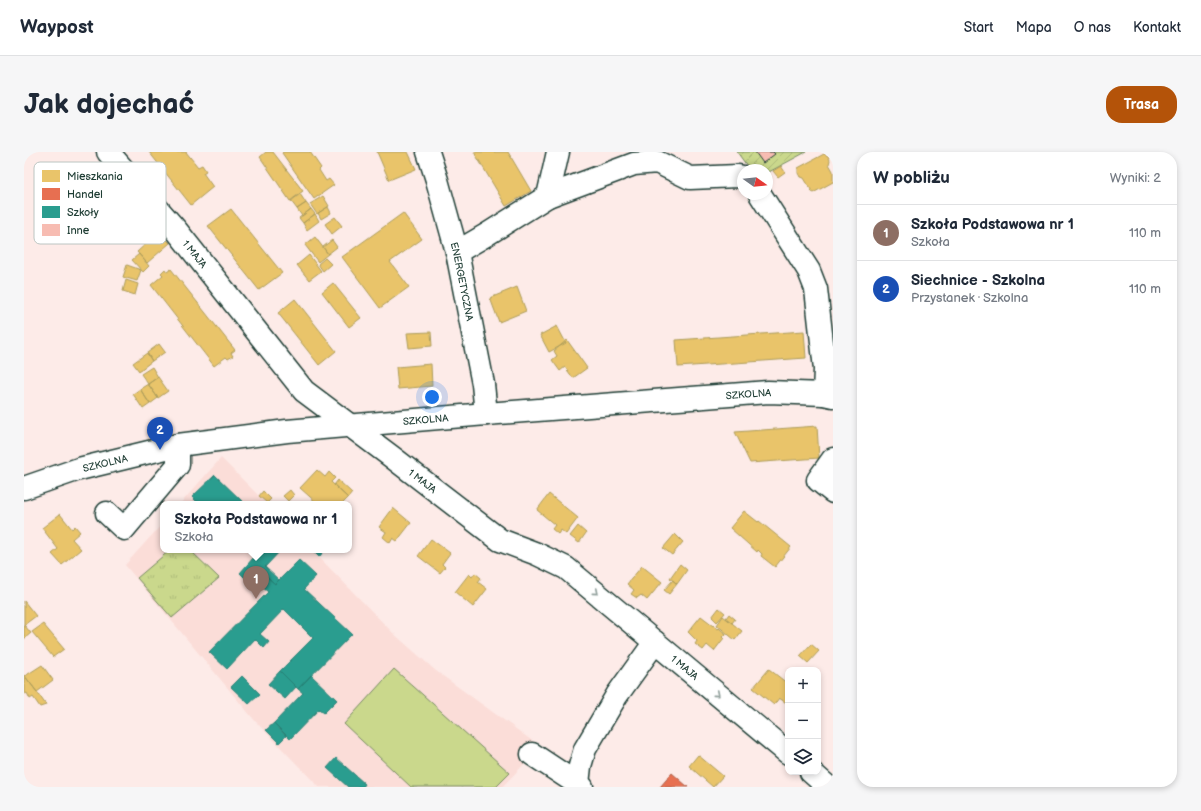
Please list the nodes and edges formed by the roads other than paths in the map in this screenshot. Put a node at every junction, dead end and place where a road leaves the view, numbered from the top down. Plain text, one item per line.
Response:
1 (108, 152) edge
2 (428, 152) edge
3 (558, 152) edge
4 (117, 162) edge
5 (737, 176) edge
6 (548, 196) junction
7 (764, 200) edge
8 (166, 218) edge
9 (457, 252) junction
10 (828, 394) edge
11 (486, 414) junction
12 (349, 425) junction
13 (178, 445) junction
14 (833, 459) edge
15 (24, 488) edge
16 (833, 492) edge
17 (107, 513) dead end
18 (655, 642) junction
19 (785, 750) edge
20 (532, 754) dead end
21 (814, 775) edge
22 (580, 786) edge
23 (828, 787) edge

1 - 4 street, 1 MAJA
2 - 9 street, ENERGETYCZNA
3 - 6 street
5 - 6 street
6 - 9 street
7 - 10 street
8 - 12 street, 1 MAJA
9 - 11 street, ENERGETYCZNA
10 - 11 street, SZKOLNA
11 - 12 street, SZKOLNA
12 - 13 street, SZKOLNA
12 -> 18 street, 1 MAJA
13 - 15 street, SZKOLNA
13 - 17 street
14 - 16 street
18 -> 19 street, 1 MAJA
18 - 22 street
20 - 22 street
21 - 23 street

